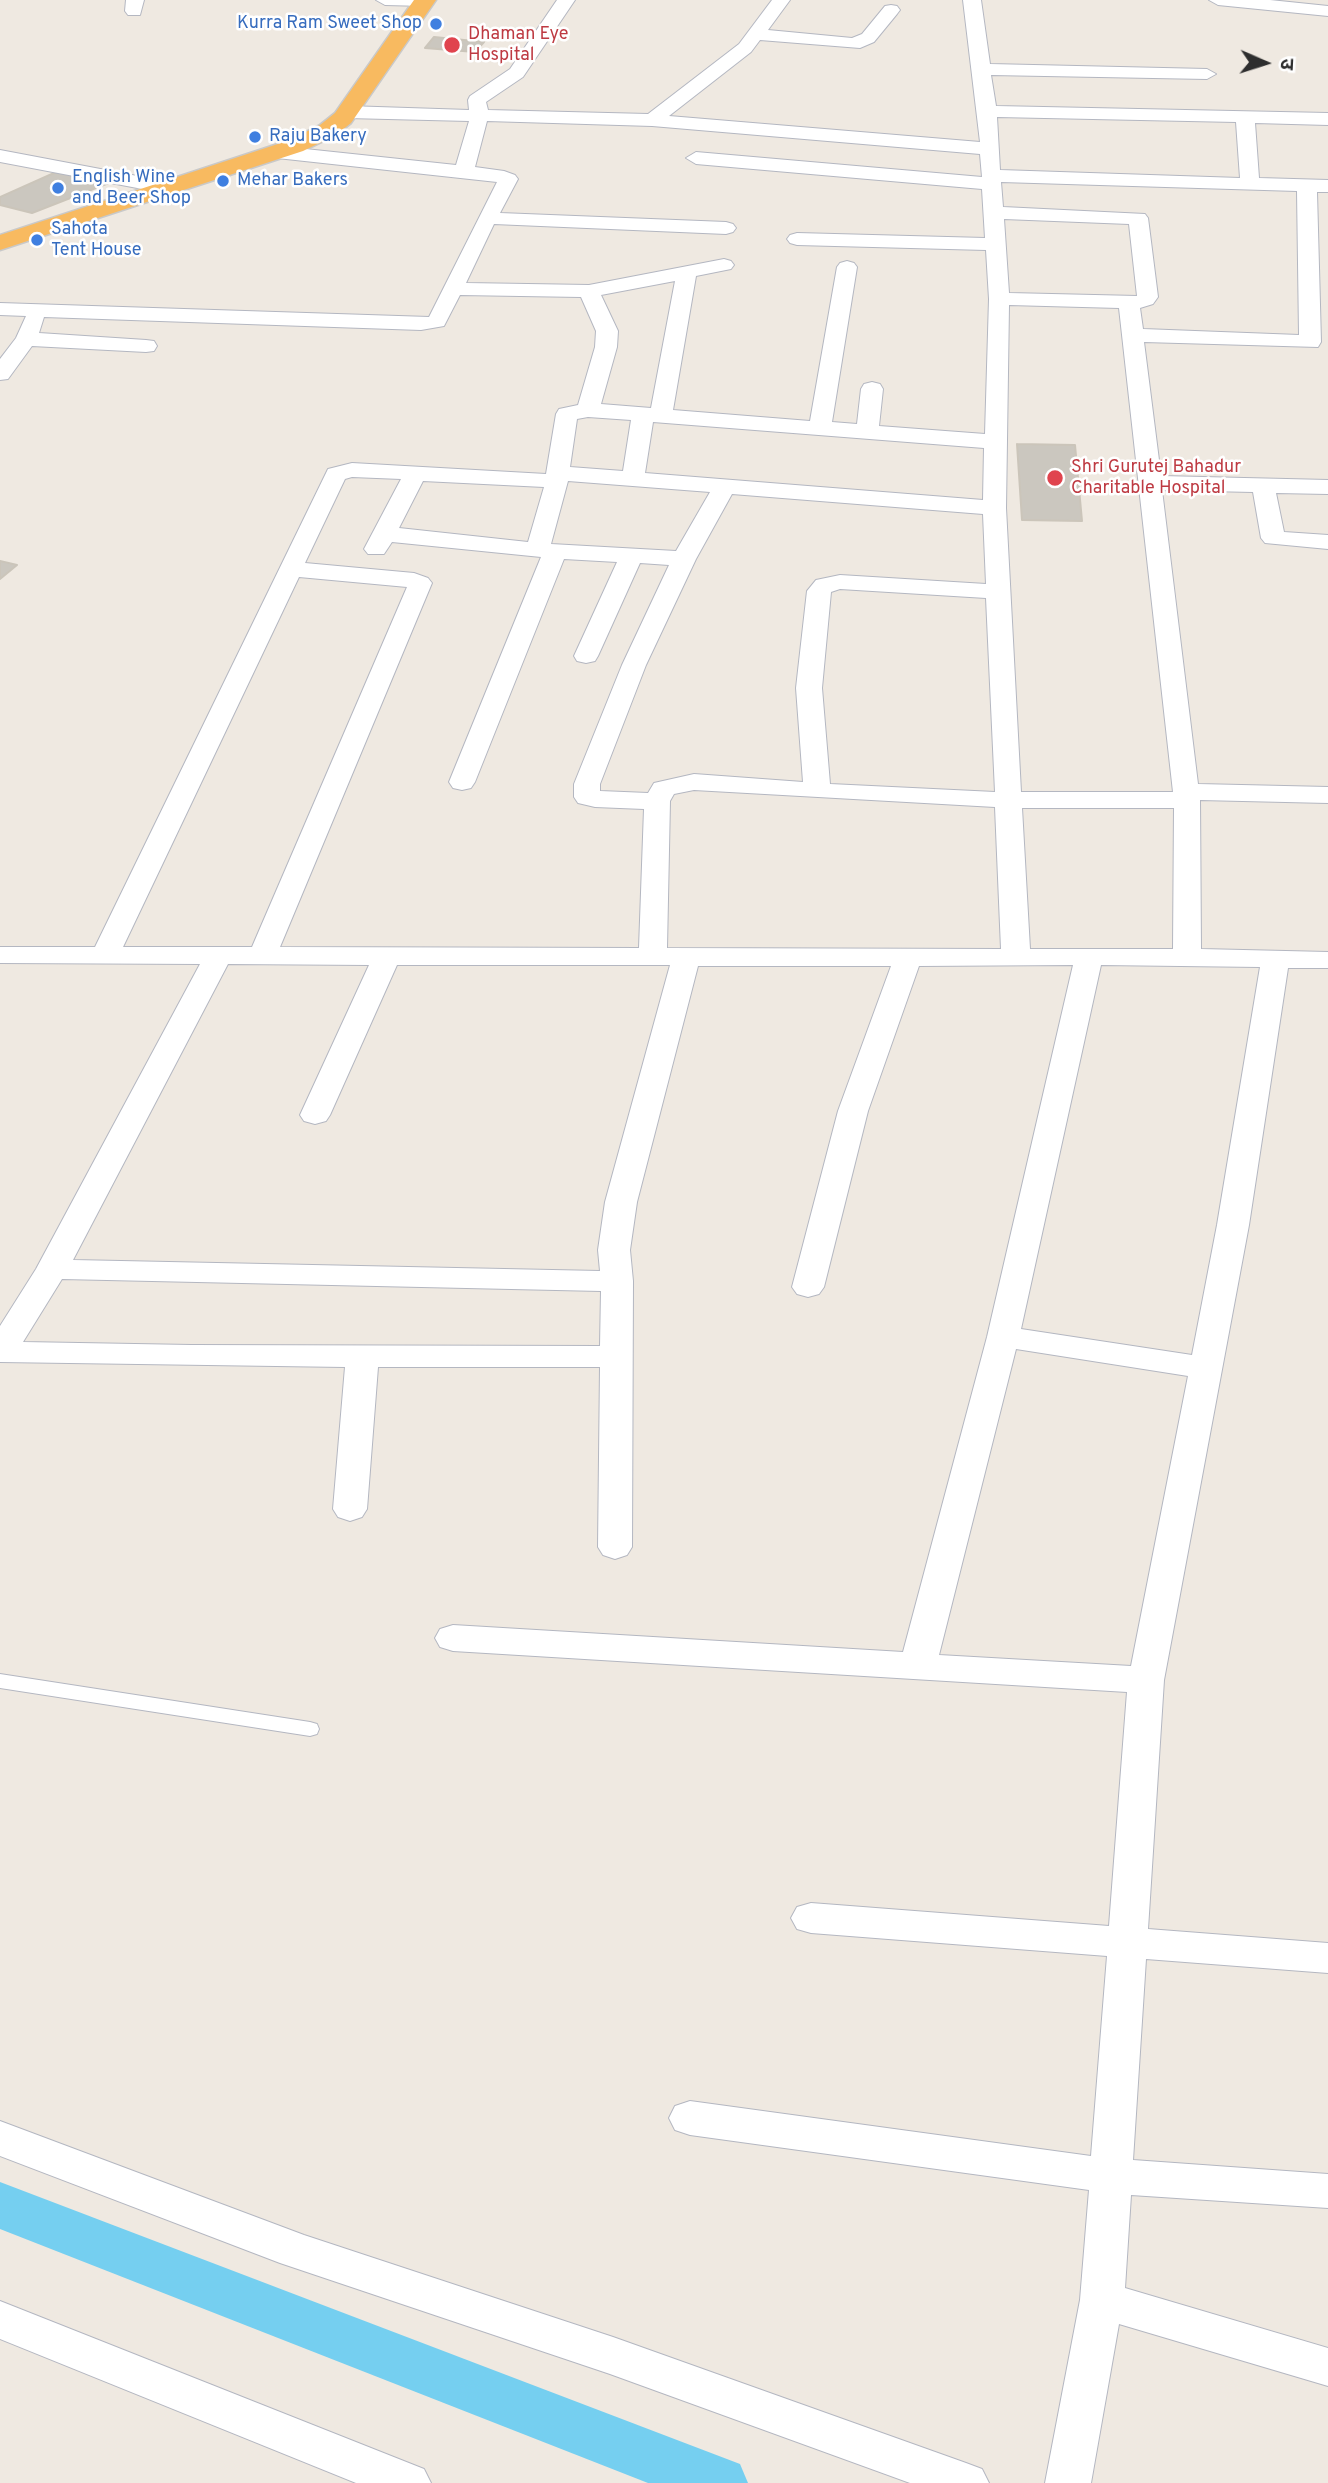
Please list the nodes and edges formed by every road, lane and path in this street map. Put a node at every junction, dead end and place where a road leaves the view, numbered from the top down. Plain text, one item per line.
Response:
1 (386, 0) edge
2 (566, 0) edge
3 (781, 0) edge
4 (972, 0) edge
5 (1218, 0) edge
6 (425, 1) edge
7 (1269, 3) edge
8 (891, 10) dead end
9 (1328, 11) edge
10 (757, 34) junction
11 (982, 69) junction
12 (1207, 74) dead end
13 (988, 111) junction
14 (347, 112) junction
15 (1245, 116) junction
16 (479, 117) junction
17 (1328, 118) edge
18 (652, 120) junction
19 (990, 149) junction
20 (277, 152) junction
21 (0, 156) edge
22 (696, 158) dead end
23 (464, 172) junction
24 (991, 180) junction
25 (1250, 182) junction
26 (1307, 184) junction
27 (1328, 186) edge
28 (169, 188) junction
29 (994, 213) junction
30 (486, 218) junction
31 (726, 228) dead end
32 (797, 239) dead end
33 (0, 243) edge
34 (995, 244) junction
35 (724, 265) dead end
36 (847, 267) dead end
37 (687, 272) junction
38 (452, 289) junction
39 (589, 291) junction
40 (999, 299) junction
41 (1129, 303) junction
42 (0, 309) edge
43 (40, 311) junction
44 (1132, 335) junction
45 (26, 338) junction
46 (1319, 343) edge
47 (146, 346) dead end
48 (0, 374) edge
49 (873, 389) dead end
50 (589, 410) junction
51 (652, 414) junction
52 (820, 427) junction
53 (868, 430) junction
54 (995, 442) junction
55 (416, 473) junction
56 (556, 477) junction
57 (633, 478) junction
58 (1150, 483) junction
59 (1263, 485) junction
60 (724, 487) junction
61 (1328, 487) edge
62 (994, 508) junction
63 (384, 534) junction
64 (1328, 542) edge
65 (546, 550) junction
66 (632, 556) junction
67 (684, 559) junction
68 (291, 569) junction
69 (361, 576) junction
70 (999, 592) junction
71 (586, 656) dead end
72 (462, 782) dead end
73 (817, 791) junction
74 (1328, 795) edge
75 (1187, 796) junction
76 (1006, 800) junction
77 (657, 801) junction
78 (0, 955) edge
79 (219, 955) junction
80 (263, 955) junction
81 (105, 956) junction
82 (387, 956) junction
83 (1089, 956) junction
84 (908, 957) junction
85 (653, 958) junction
86 (686, 958) junction
87 (1016, 958) junction
88 (1187, 958) junction
89 (1275, 960) junction
90 (1328, 960) edge
91 (315, 1115) dead end
92 (52, 1269) junction
93 (617, 1281) junction
94 (808, 1287) dead end
95 (1003, 1337) junction
96 (0, 1352) edge
97 (362, 1357) junction
98 (615, 1357) junction
99 (1206, 1368) junction
100 (350, 1509) dead end
101 (615, 1547) dead end
102 (453, 1638) dead end
103 (917, 1668) junction
104 (1146, 1680) junction
105 (0, 1681) edge
106 (310, 1729) dead end
107 (811, 1918) dead end
108 (1129, 1943) junction
109 (1328, 1958) edge
110 (690, 2118) dead end
111 (0, 2138) edge
112 (1110, 2176) junction
113 (1328, 2192) edge
114 (1102, 2300) junction
115 (0, 2320) edge
116 (1328, 2367) edge
117 (387, 2479) edge
118 (966, 2483) edge
119 (1068, 2483) edge

1 - 6 street
2 - 16 street
3 - 10 street
4 - 11 street
5 - 7 street
6 - 14 highway
7 - 9 street
8 - 10 street
10 - 18 street
11 - 12 street
11 - 13 street
13 - 15 street
13 - 19 street
14 - 16 street
14 - 20 highway
15 - 17 street
15 - 25 street
16 - 18 street
16 - 23 street
18 - 19 street
19 - 24 street
20 - 23 street
20 - 28 highway
21 - 28 street
22 - 24 street
23 - 30 street
24 - 25 street
24 - 29 street
25 - 26 street
26 - 27 street
26 - 46 street
28 - 33 highway
29 - 34 street
29 - 41 street
30 - 31 street
30 - 38 street
32 - 34 street
34 - 40 street
35 - 37 street
36 - 52 street
37 - 39 street
37 - 51 street
38 - 39 street
38 - 43 street
39 - 50 street
40 - 41 street
40 - 54 street
41 - 44 street
42 - 43 street
43 - 45 street
44 - 46 street
44 - 58 street
45 - 47 street
45 - 48 street
49 - 53 street
50 - 51 street
50 - 56 street
51 - 52 street
51 - 57 street
52 - 53 street
53 - 54 street
54 - 62 street
55 - 56 street
55 - 63 street
55 - 68 street
56 - 57 street
56 - 65 street
57 - 60 street
58 - 59 street
58 - 75 street
59 - 61 street
59 - 64 street
60 - 62 street
60 - 67 street
62 - 70 street
63 - 65 street
63 - 69 street
65 - 66 street
65 - 72 street
66 - 67 street
66 - 71 street
67 - 77 street
68 - 69 street
68 - 81 street
69 - 80 street
70 - 73 street
70 - 76 street
73 - 76 street
73 - 77 street
74 - 75 street
75 - 76 street
75 - 88 street
76 - 87 street
77 - 85 street
78 - 81 street
79 - 80 street
79 - 81 street
79 - 92 street
80 - 82 street
82 - 85 street
82 - 91 street
83 - 87 street
83 - 88 street
83 - 95 street
84 - 86 street
84 - 87 street
84 - 94 street
85 - 86 street
86 - 93 street
88 - 89 street
89 - 90 street
89 - 99 street
92 - 93 street
92 - 96 street
93 - 98 street
95 - 99 street
95 - 103 street
96 - 97 street
97 - 98 street
97 - 100 street
98 - 101 street
99 - 104 street
102 - 103 street
103 - 104 street
104 - 108 street
105 - 106 lane
107 - 108 street
108 - 109 street
108 - 112 street
110 - 112 street
111 - 118 street
112 - 113 street
112 - 114 street
114 - 116 street
114 - 119 street
115 - 117 street

